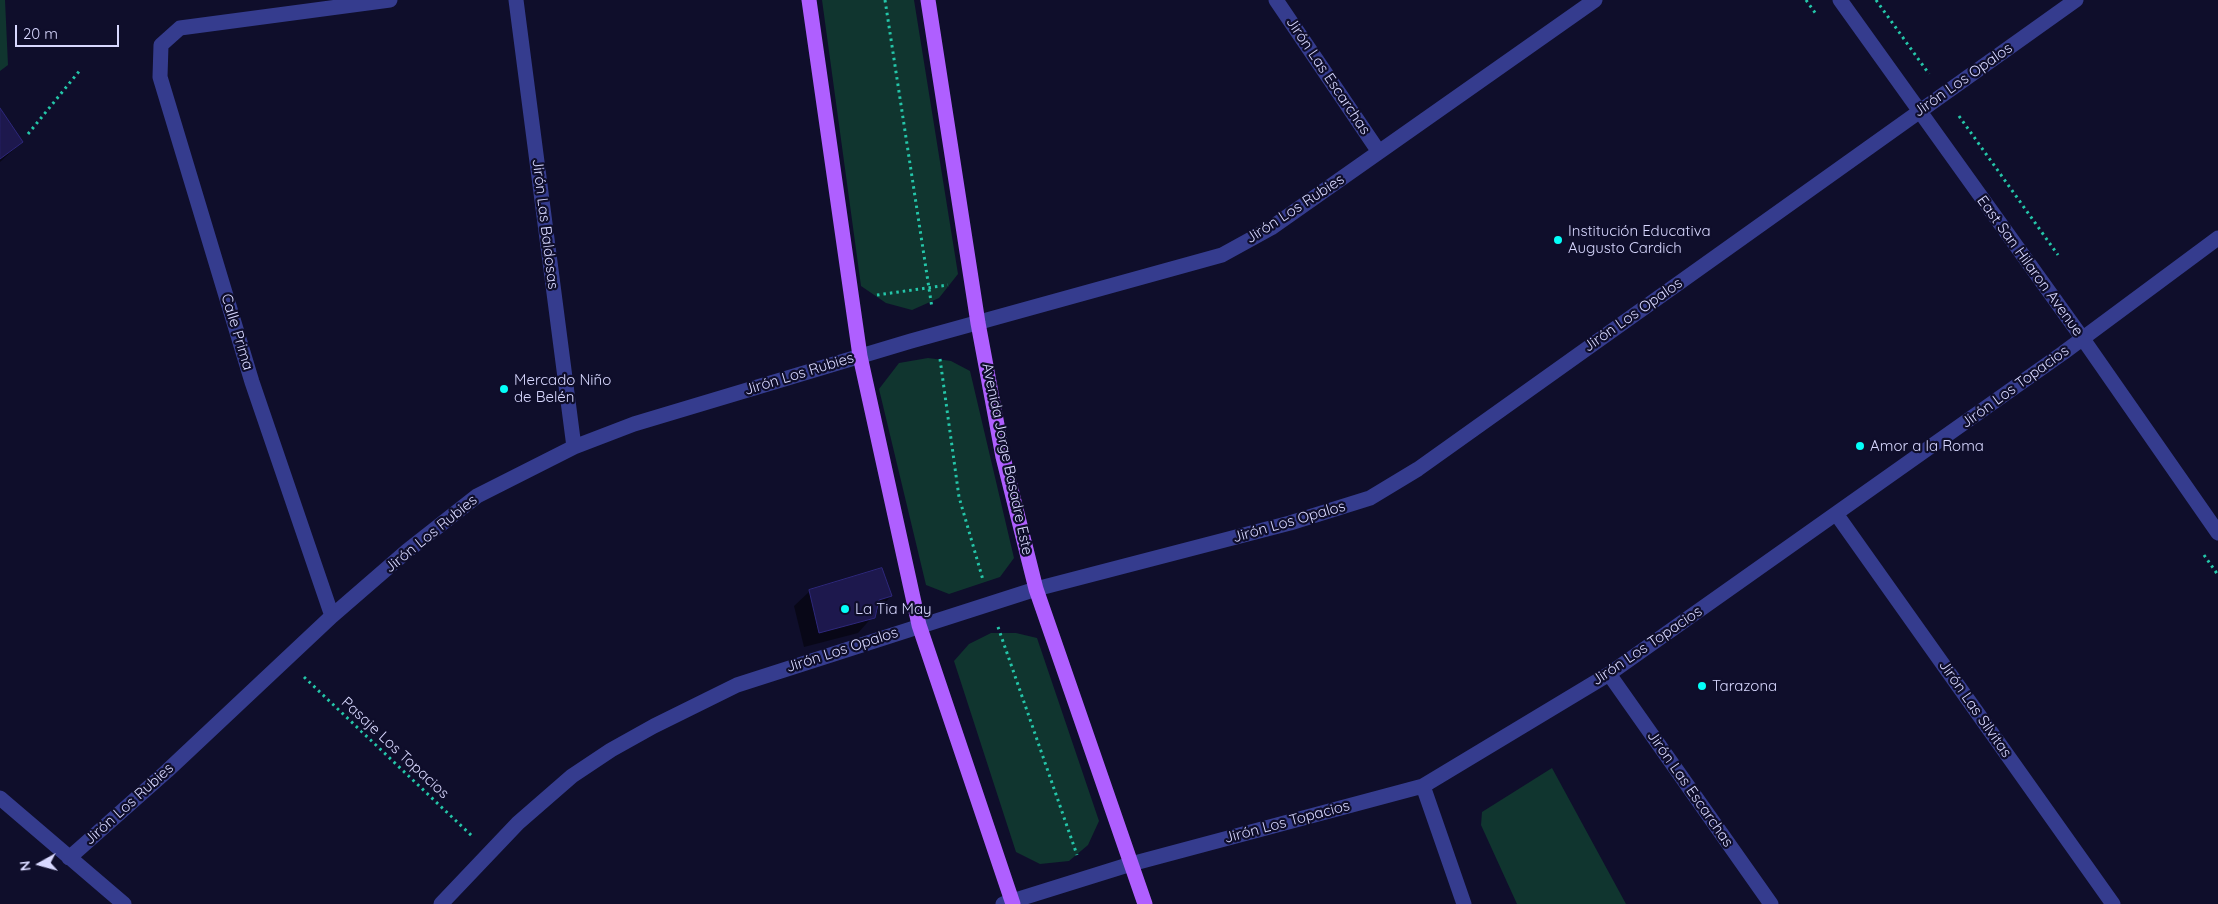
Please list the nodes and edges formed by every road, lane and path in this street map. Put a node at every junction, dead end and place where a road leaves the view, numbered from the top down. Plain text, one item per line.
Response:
1 (390, 0) edge
2 (516, 0) edge
3 (809, 0) edge
4 (886, 0) edge
5 (928, 0) edge
6 (1276, 0) edge
7 (1595, 0) edge
8 (1840, 0) edge
9 (2076, 0) edge
10 (81, 69) dead end
11 (1918, 111) junction
12 (28, 134) dead end
13 (1379, 152) junction
14 (2218, 238) edge
15 (951, 284) dead end
16 (929, 288) junction
17 (872, 295) dead end
18 (978, 322) junction
19 (936, 334) junction
20 (2083, 339) junction
21 (860, 356) junction
22 (574, 448) junction
23 (1837, 515) junction
24 (2218, 533) edge
25 (1036, 589) junction
26 (990, 603) junction
27 (332, 616) junction
28 (919, 625) junction
29 (286, 659) junction
30 (1609, 674) junction
31 (1423, 786) junction
32 (0, 798) edge
33 (489, 852) junction
34 (69, 858) junction
35 (1130, 864) junction
36 (1086, 878) junction
37 (1009, 903) edge
38 (124, 904) edge
39 (441, 904) edge
40 (1145, 904) edge
41 (1464, 904) edge
42 (1771, 904) edge
43 (2113, 904) edge

1 - 27 street, Calle Prima
2 - 22 street, Jirón Las Baldosas
3 - 21 main road
4 - 16 path
5 - 18 main road, Avenida Jorge Basadre Este
6 - 13 street, Jirón Las Escarchas
7 - 13 street, Jirón Los Rubies
8 - 11 street, East San Hilaron Avenue
9 - 11 street, Jirón Los Opalos
10 - 12 path
11 - 20 street, East San Hilaron Avenue
11 - 25 street, Jirón Los Opalos
13 - 18 street, Jirón Los Rubies
14 - 20 street, Jirón Los Topacios
15 - 16 path
16 - 17 path
16 - 19 path
18 - 19 street, Jirón Los Rubies
18 - 25 main road, Avenida Jorge Basadre Este
19 - 21 street, Jirón Los Rubies
19 - 26 path
20 - 23 street, Jirón Los Topacios
20 - 24 street, East San Hilaron Avenue
21 - 22 street, Jirón Los Rubies
21 - 28 main road
22 - 27 street, Jirón Los Rubies
23 - 30 street, Jirón Los Topacios
23 - 43 street, Jirón Las Silvitas
25 - 26 street, Jirón Los Opalos
25 - 35 main road, Avenida Jorge Basadre Este
26 - 28 street, Jirón Los Opalos
26 - 36 path
27 - 29 street, Jirón Los Rubies
28 - 33 street, Jirón Los Opalos
28 - 37 main road
29 - 33 path, Pasaje Los Topacios
29 - 34 street, Jirón Los Rubies
30 - 31 street, Jirón Los Topacios
30 - 42 street, Jirón Las Escarchas
31 - 35 street, Jirón Los Topacios
31 - 41 street
32 - 34 street
33 - 39 street, Jirón Los Opalos
34 - 38 street
35 - 36 street, Jirón Los Topacios
35 - 40 main road, Avenida Jorge Basadre Este
36 - 37 street, Jirón Los Topacios

